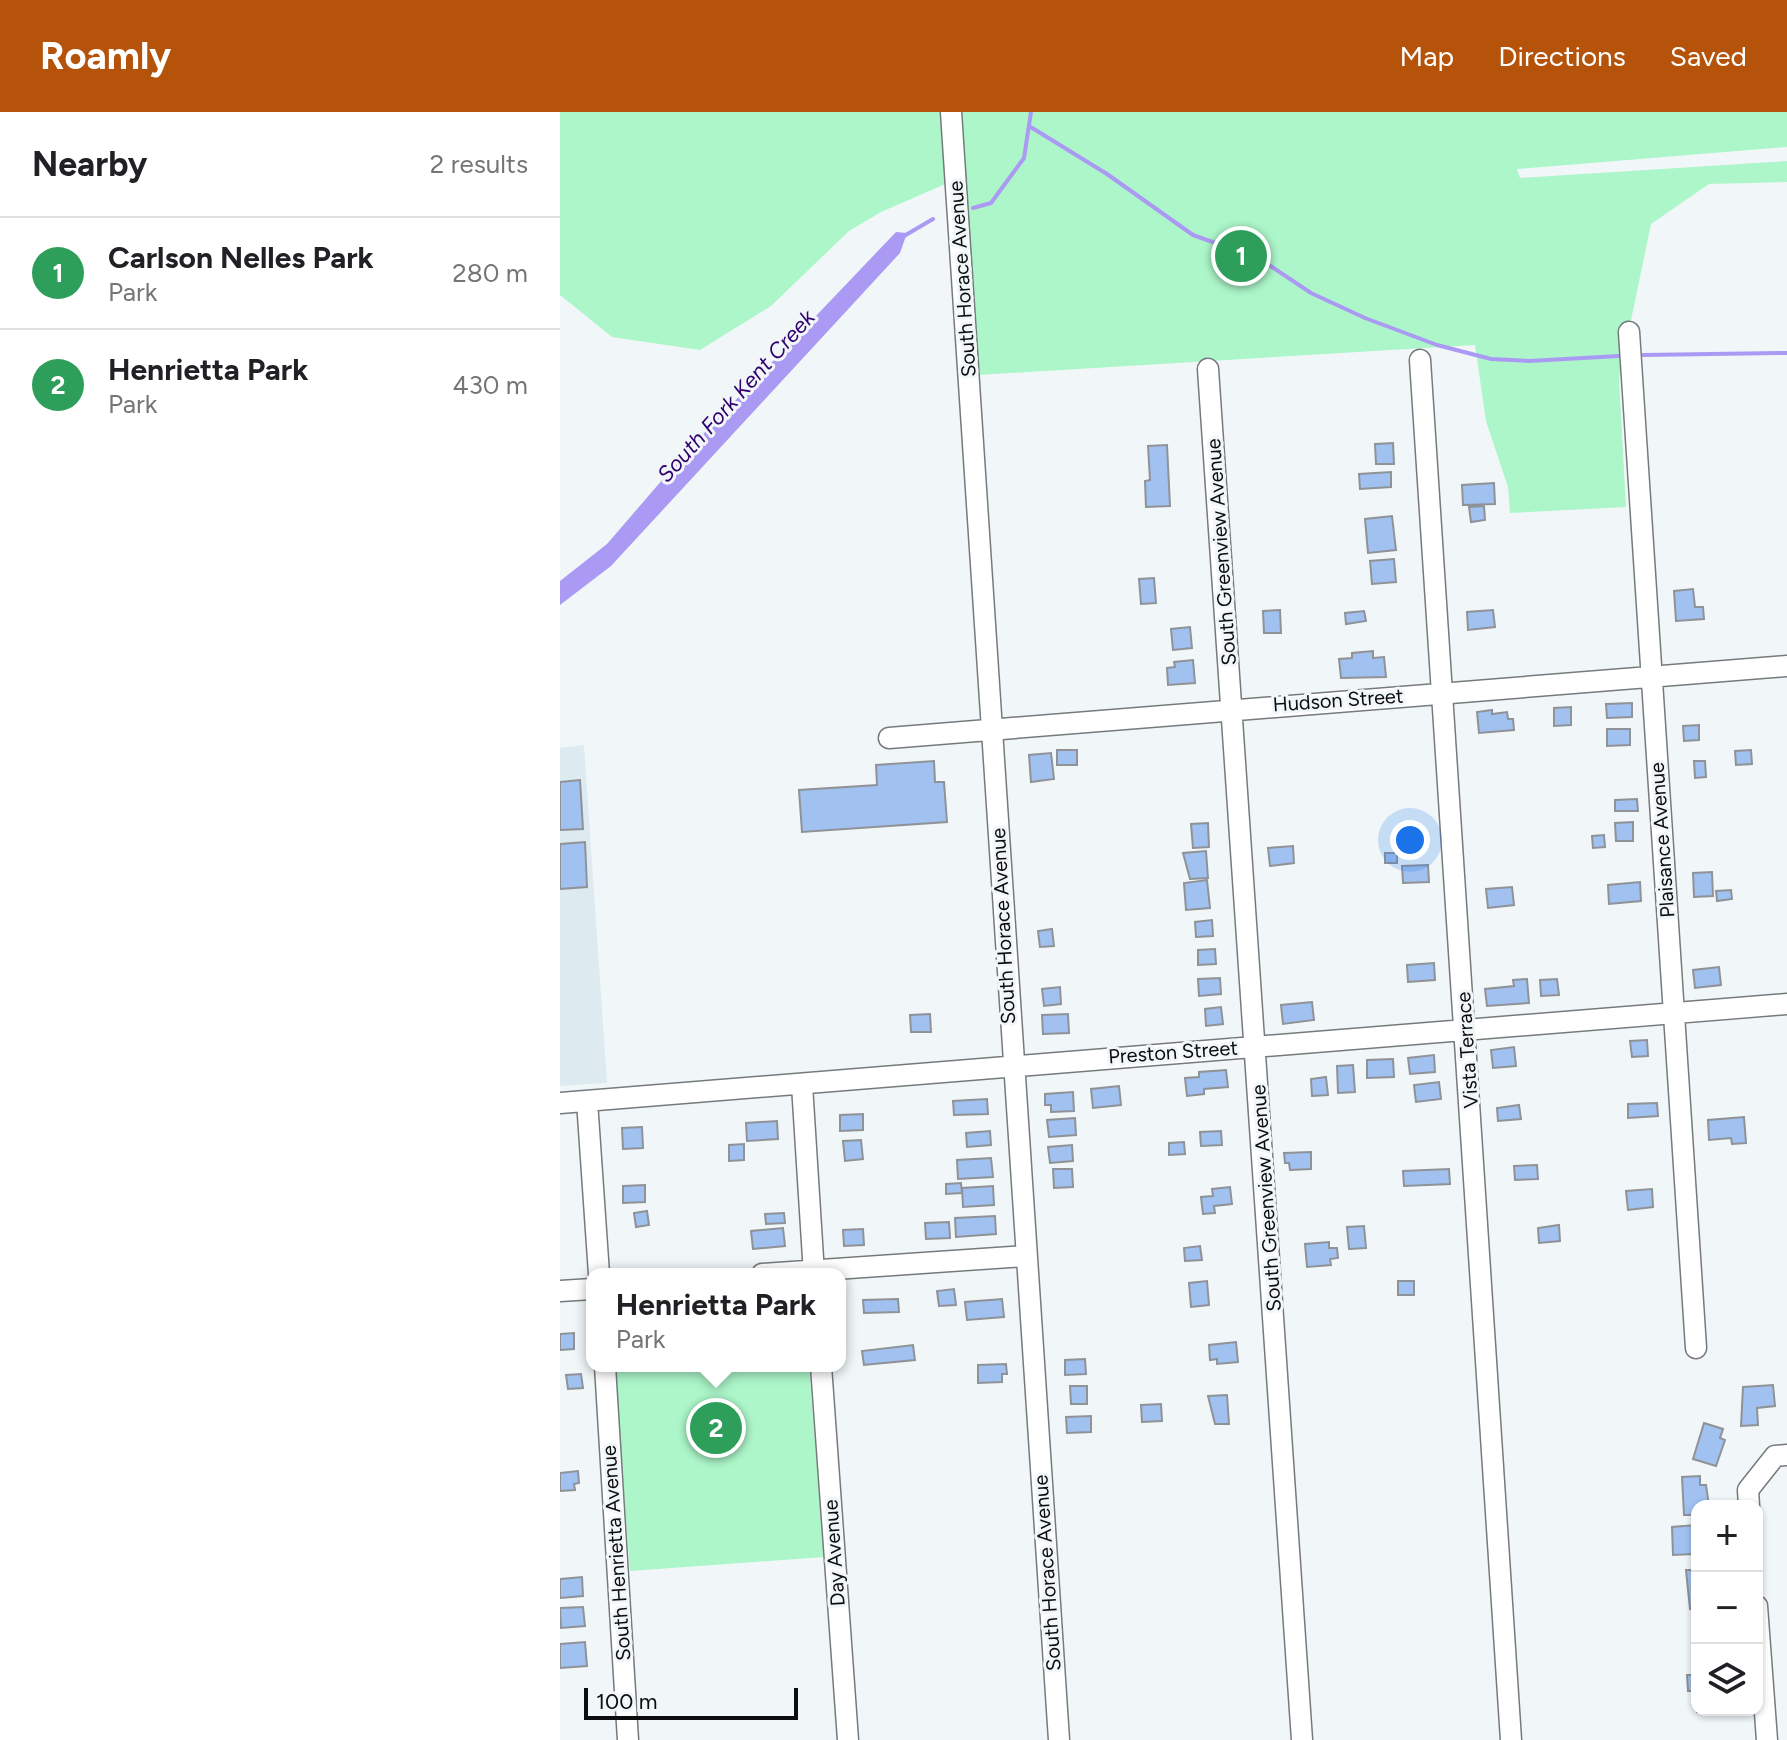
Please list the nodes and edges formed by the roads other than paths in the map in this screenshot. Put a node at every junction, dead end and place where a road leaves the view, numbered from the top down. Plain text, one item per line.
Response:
1 (951, 112) edge
2 (1629, 332) dead end
3 (1420, 360) dead end
4 (1208, 369) dead end
5 (1787, 666) edge
6 (1651, 678) junction
7 (1442, 692) junction
8 (1233, 708) junction
9 (992, 727) junction
10 (889, 738) dead end
11 (1787, 1004) edge
12 (1674, 1011) junction
13 (1465, 1028) junction
14 (1256, 1046) junction
15 (1012, 1065) junction
16 (802, 1085) junction
17 (587, 1101) junction
18 (560, 1103) edge
19 (1024, 1256) junction
20 (599, 1268) edge
21 (814, 1268) edge
22 (846, 1270) edge
23 (586, 1289) edge
24 (560, 1291) edge
25 (1696, 1348) dead end
26 (605, 1372) edge
27 (821, 1372) edge
28 (1787, 1455) edge
29 (1749, 1500) edge
30 (1761, 1644) edge
31 (1787, 1739) edge
32 (628, 1740) edge
33 (848, 1740) edge
34 (1059, 1740) edge
35 (1302, 1740) edge
36 (1511, 1740) edge
37 (1770, 1740) edge

1 - 9 street, South Horace Avenue
2 - 6 street, Plaisance Avenue
3 - 7 street, Vista Terrace
4 - 8 street, South Greenview Avenue
5 - 6 street, Hudson Street
6 - 7 street, Hudson Street
6 - 12 street, Plaisance Avenue
7 - 8 street, Hudson Street
7 - 13 street, Vista Terrace
8 - 9 street, Hudson Street
8 - 14 street, South Greenview Avenue
9 - 10 street, Hudson Street
9 - 15 street, South Horace Avenue
11 - 12 street, Preston Street
12 - 13 street, Preston Street
12 - 25 street, Plaisance Avenue
13 - 14 street, Preston Street
13 - 36 street, Vista Terrace
14 - 15 street, Preston Street
14 - 35 street, South Greenview Avenue
15 - 16 street, Preston Street
15 - 19 street, South Horace Avenue
16 - 17 street, Preston Street
16 - 21 street
17 - 18 street, Preston Street
17 - 20 street
19 - 22 street
19 - 34 street, South Horace Avenue
23 - 24 street
26 - 32 street, South Henrietta Avenue
27 - 33 street, Day Avenue
28 - 29 street
30 - 37 street
31 - 37 street

